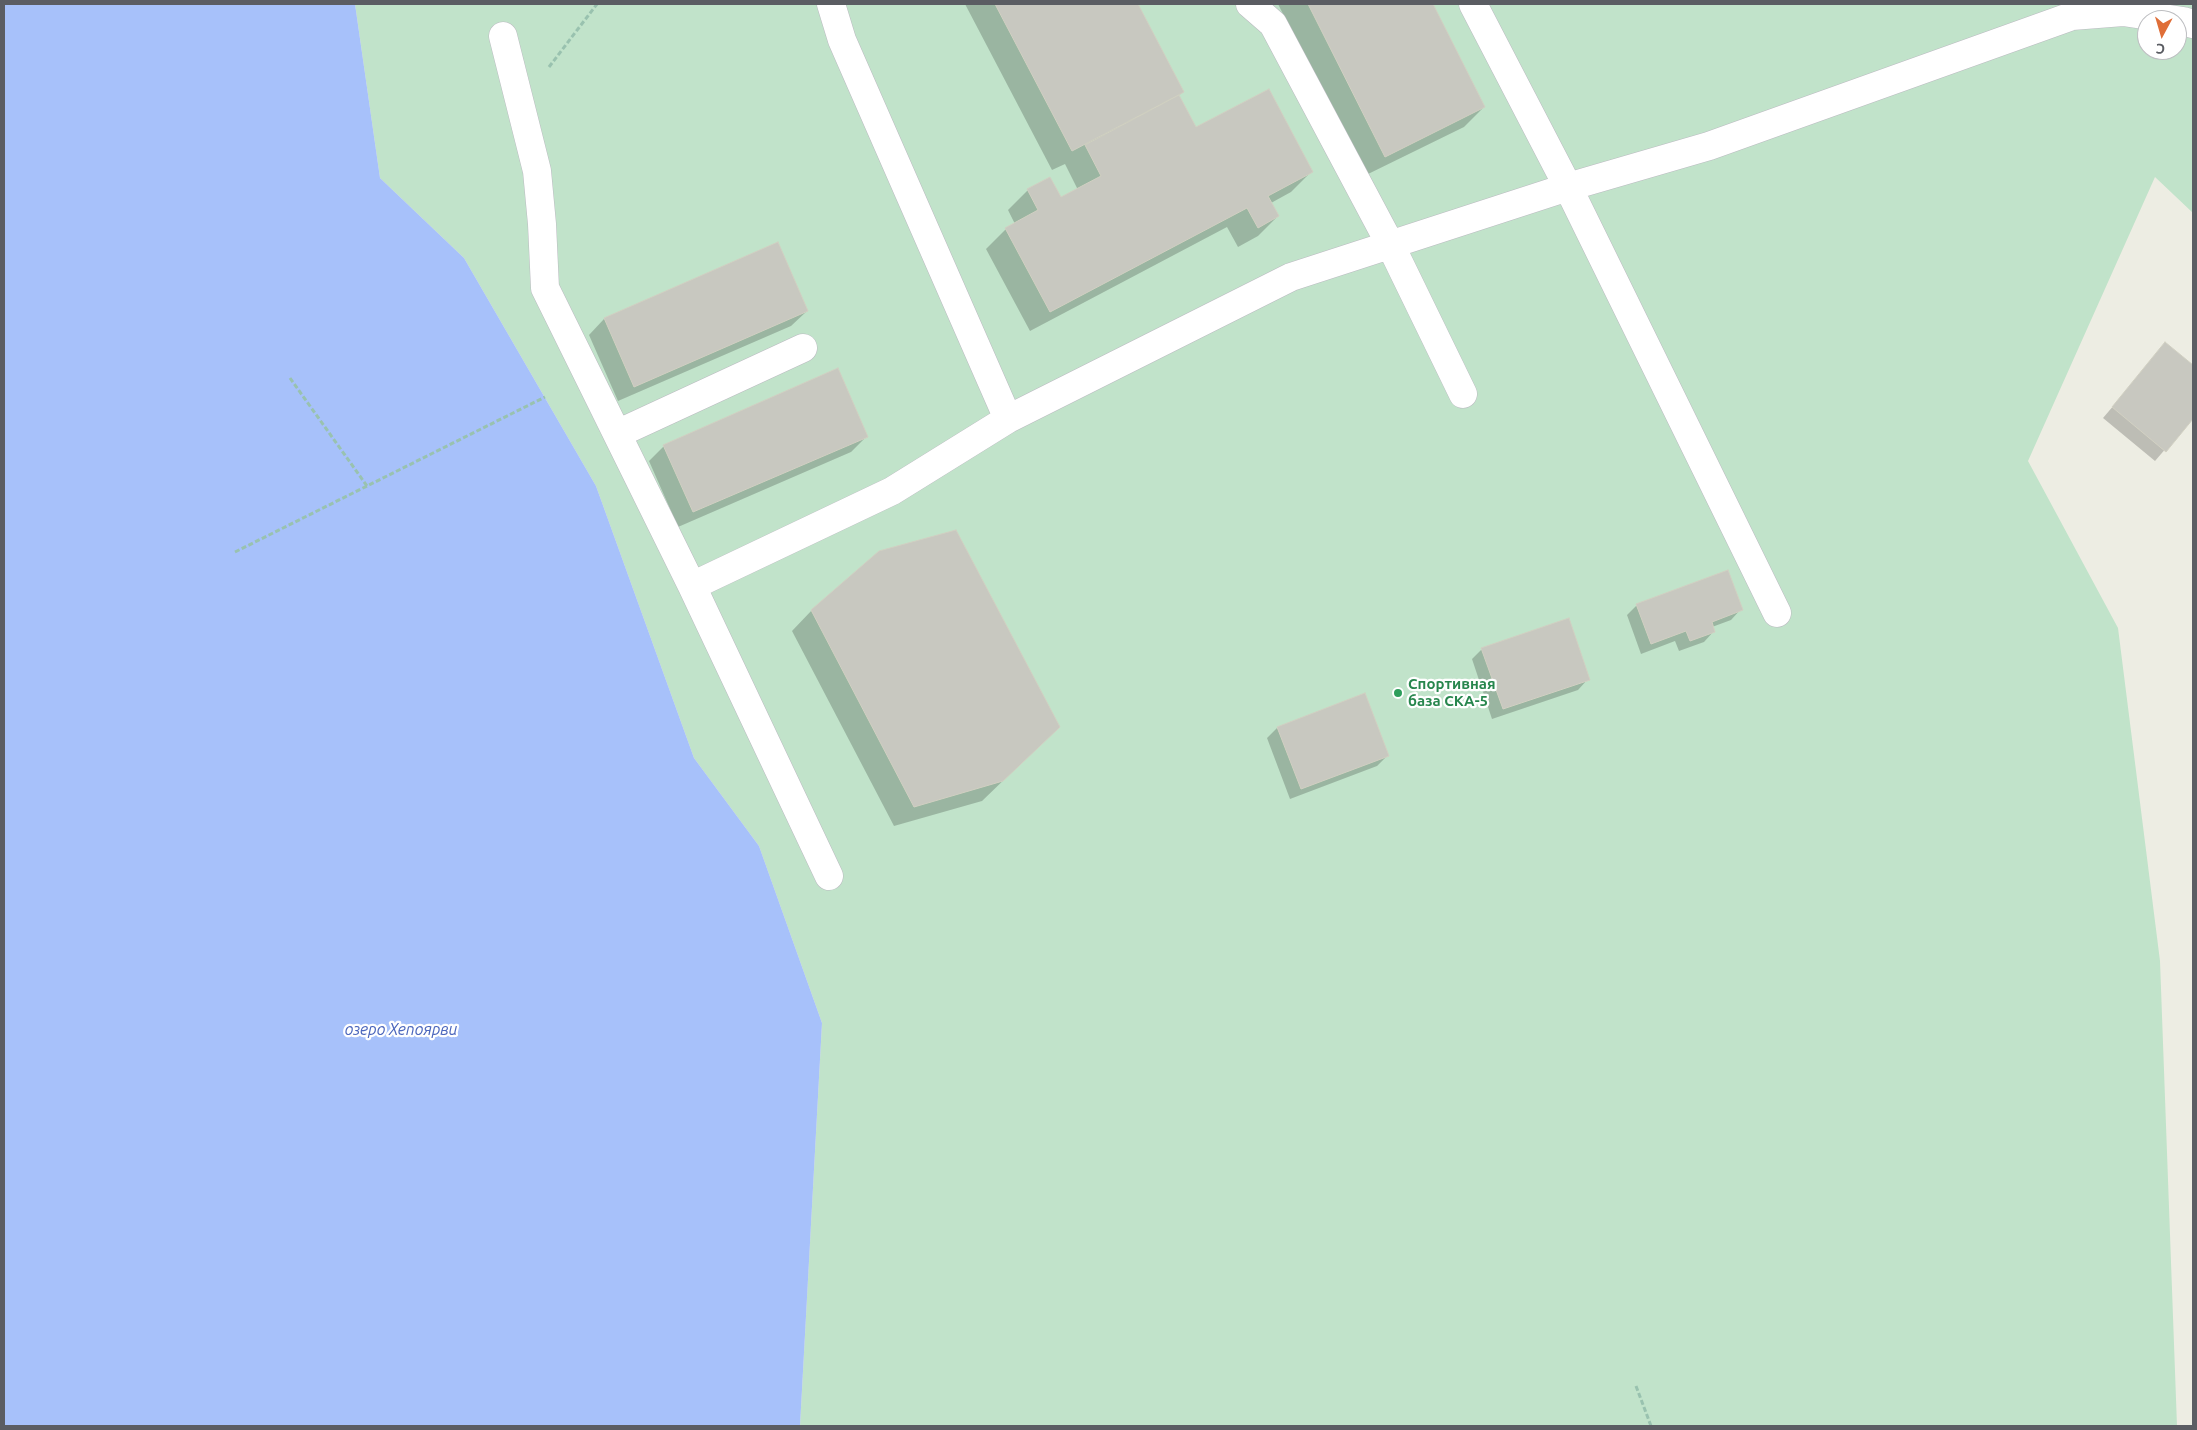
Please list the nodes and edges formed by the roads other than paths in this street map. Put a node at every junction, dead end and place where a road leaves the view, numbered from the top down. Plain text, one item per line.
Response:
1 (831, 4) edge
2 (1250, 4) edge
3 (1473, 4) edge
4 (2070, 10) edge
5 (2193, 24) edge
6 (503, 36) dead end
7 (1568, 187) junction
8 (1390, 244) junction
9 (803, 348) dead end
10 (1463, 394) dead end
11 (1008, 420) junction
12 (617, 434) junction
13 (692, 586) junction
14 (1777, 613) dead end
15 (829, 876) dead end

1 - 11 lane
2 - 8 lane
3 - 7 lane
4 - 5 lane
4 - 7 lane
6 - 12 lane
7 - 8 lane
7 - 14 lane
8 - 10 lane
8 - 11 lane
9 - 12 lane
11 - 13 lane
12 - 13 lane
13 - 15 lane

